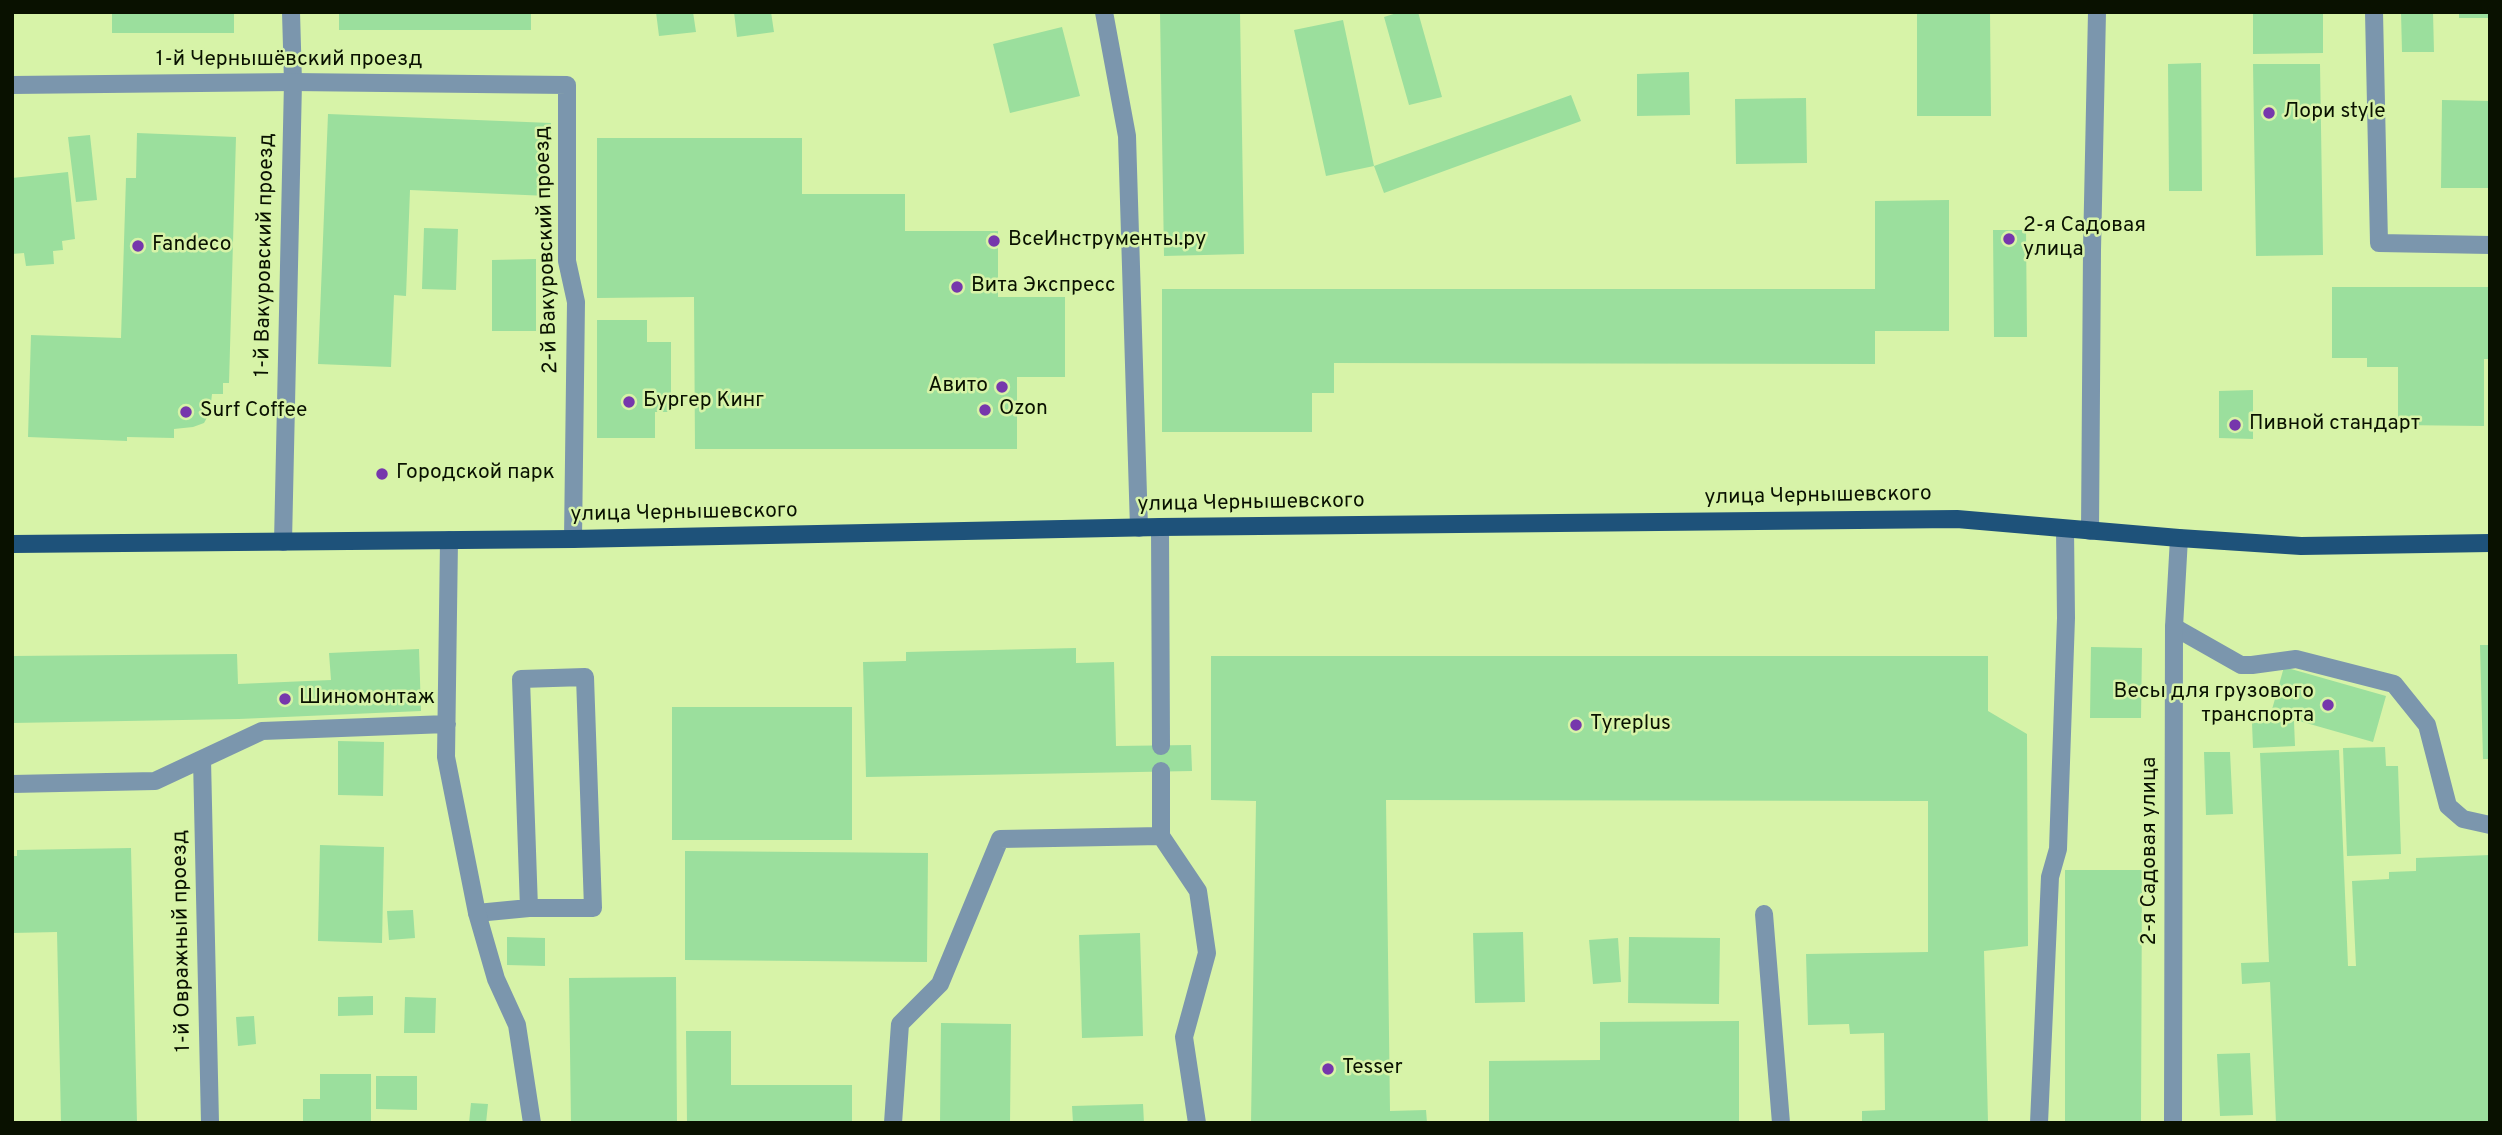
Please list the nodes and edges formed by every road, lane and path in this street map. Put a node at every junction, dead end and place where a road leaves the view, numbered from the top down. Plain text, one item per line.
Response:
1 (291, 12) edge
2 (1104, 12) edge
3 (2097, 12) edge
4 (2375, 12) edge
5 (293, 82) junction
6 (12, 85) edge
7 (567, 85) joint
8 (2490, 245) edge
9 (1160, 527) junction
10 (1139, 528) junction
11 (2065, 529) junction
12 (2090, 531) junction
13 (2179, 538) junction
14 (573, 539) junction
15 (449, 540) junction
16 (283, 542) junction
17 (2490, 543) edge
18 (12, 544) edge
19 (2175, 628) junction
20 (447, 724) junction
21 (1161, 746) dead end
22 (202, 759) junction
23 (1161, 771) dead end
24 (12, 784) edge
25 (2490, 825) edge
26 (1161, 836) junction
27 (529, 908) junction
28 (477, 913) junction
29 (1764, 914) dead end
30 (210, 1123) edge
31 (532, 1123) edge
32 (893, 1123) edge
33 (1197, 1123) edge
34 (1781, 1123) edge
35 (2039, 1123) edge
36 (2173, 1123) edge

1 - 5 street, 1-й Вакуровский проезд
2 - 10 street
3 - 12 street
4 - 8 street
5 - 6 street, 1-й Чернышёвский проезд
5 - 7 street, 1-й Чернышёвский проезд
5 - 16 street, 1-й Вакуровский проезд
7 - 14 street, 2-й Вакуровский проезд
9 - 10 main road, улица Чернышевского
9 - 11 main road, улица Чернышевского
9 - 21 street
10 - 14 main road, улица Чернышевского
11 - 12 main road, улица Чернышевского
11 - 35 street
12 - 13 main road, улица Чернышевского
13 - 17 main road, улица Чернышевского
13 - 19 street, 2-я Садовая улица
14 - 15 main road, улица Чернышевского
15 - 16 main road, улица Чернышевского
15 - 20 street
16 - 18 main road, улица Чернышевского
19 - 25 street
19 - 36 street, 2-я Садовая улица
20 - 22 street
20 - 28 street
22 - 24 street
22 - 30 street, 1-й Овражный проезд
23 - 26 street
26 - 32 street
26 - 33 street
27 - 27 street
27 - 28 street
28 - 31 street
29 - 34 street

